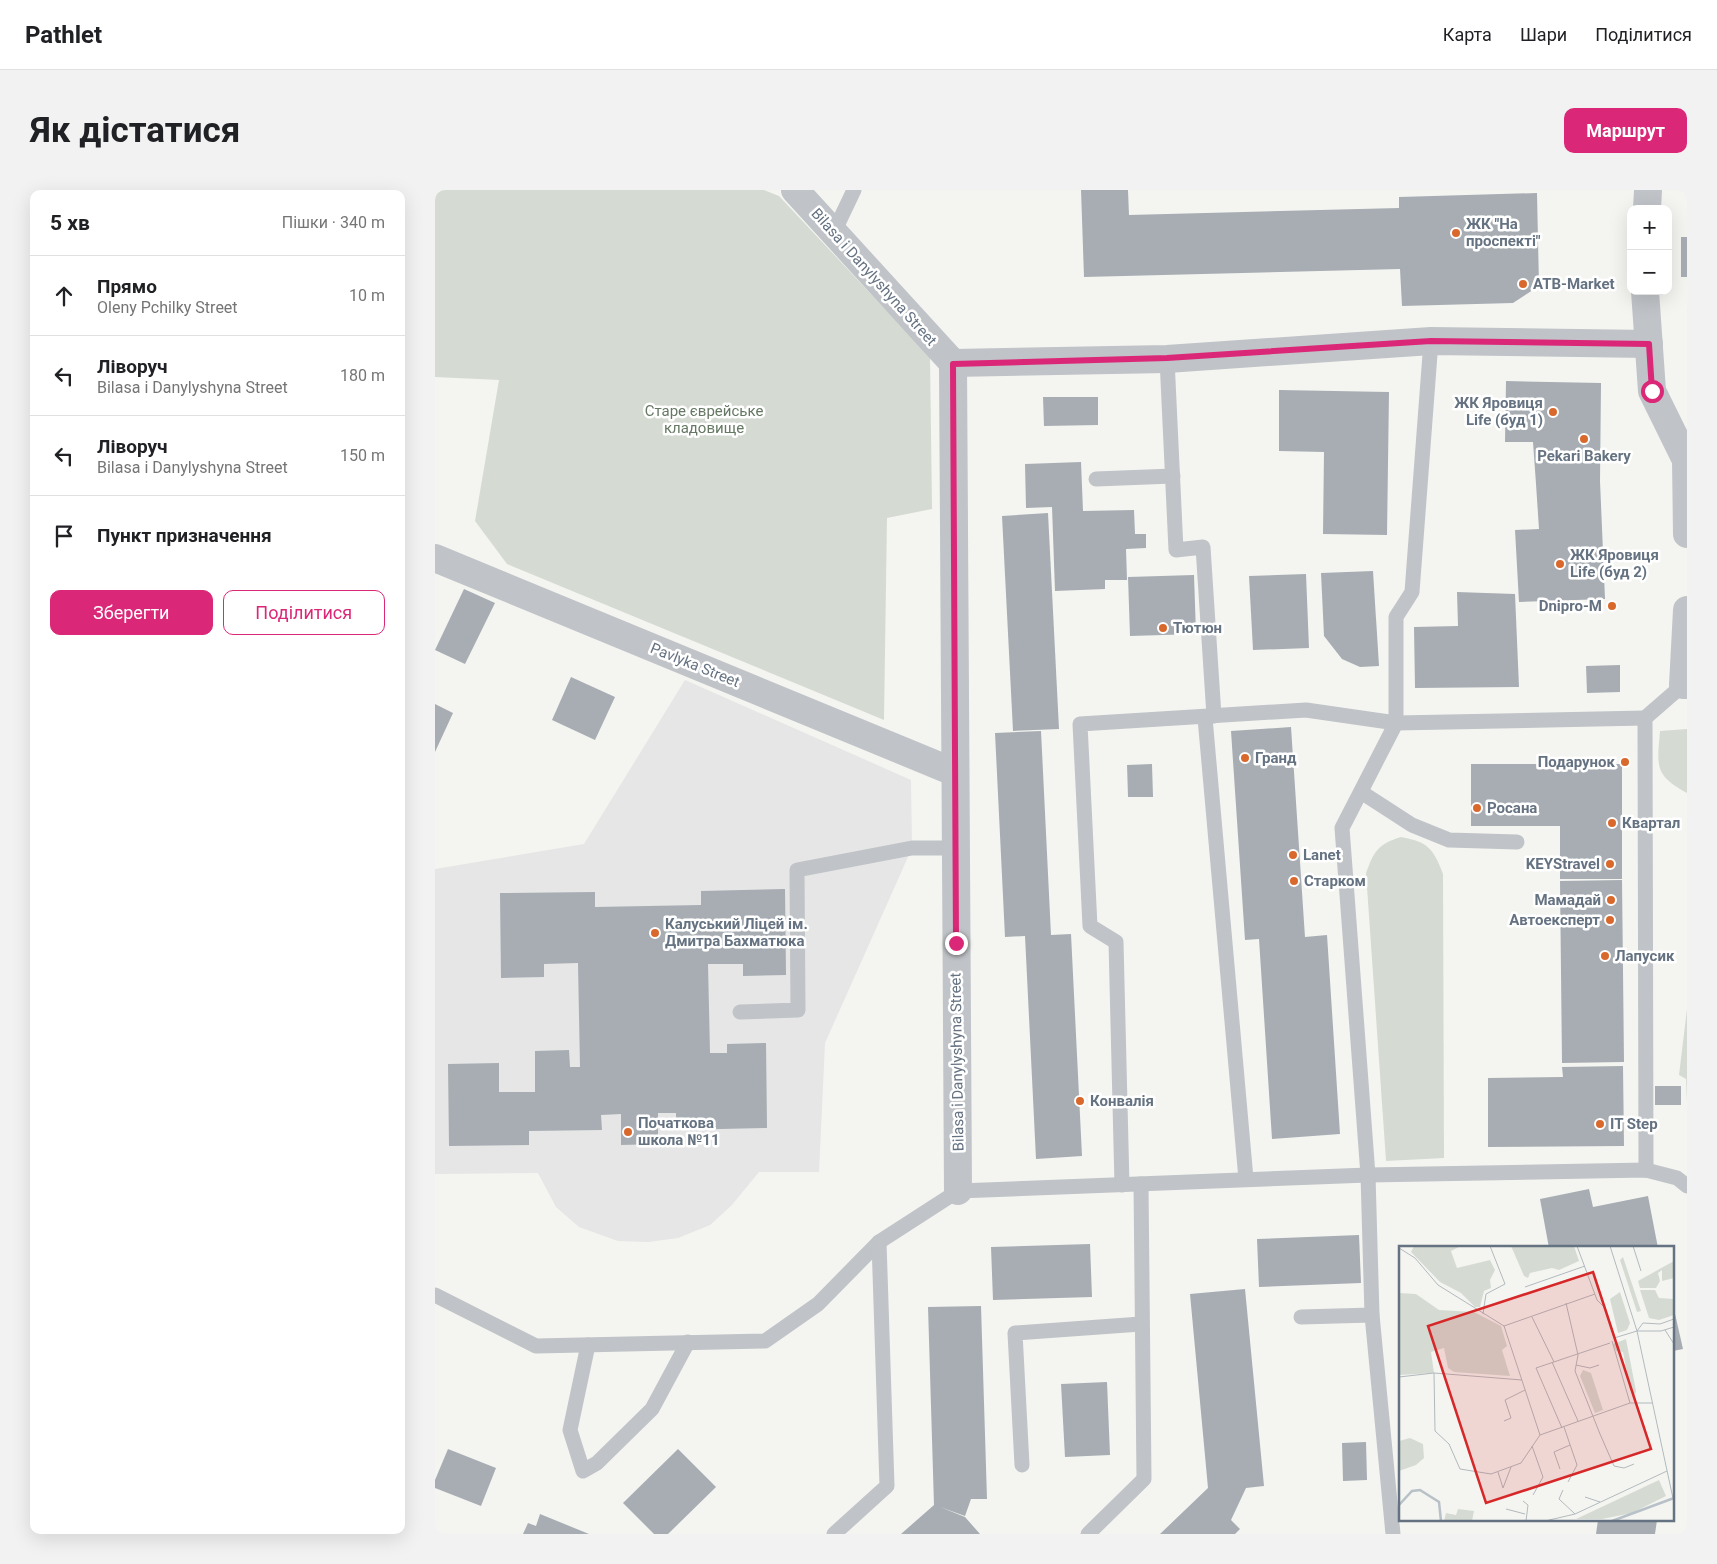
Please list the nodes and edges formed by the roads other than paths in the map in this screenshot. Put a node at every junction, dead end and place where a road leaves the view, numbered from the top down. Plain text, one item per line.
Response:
1 (795, 190) edge
2 (854, 190) edge
3 (1648, 190) edge
4 (1647, 205) edge
5 (834, 232) junction
6 (1645, 295) edge
7 (1431, 341) junction
8 (1649, 344) junction
9 (1167, 358) junction
10 (953, 364) junction
11 (1173, 476) junction
12 (1096, 479) dead end
13 (1687, 534) edge
14 (435, 558) edge
15 (1687, 610) edge
16 (1685, 685) edge
17 (1209, 717) junction
18 (1645, 718) junction
19 (1397, 723) junction
20 (954, 772) junction
21 (1361, 792) junction
22 (1517, 842) dead end
23 (955, 848) junction
24 (740, 1012) dead end
25 (1646, 1170) junction
26 (1368, 1175) junction
27 (1245, 1179) junction
28 (1141, 1184) junction
29 (1122, 1185) junction
30 (1687, 1186) edge
31 (958, 1191) junction
32 (879, 1242) junction
33 (435, 1296) edge
34 (1372, 1315) junction
35 (1301, 1317) dead end
36 (1141, 1324) junction
37 (688, 1342) junction
38 (588, 1345) junction
39 (1022, 1465) dead end
40 (834, 1534) edge
41 (1088, 1534) edge
42 (1393, 1534) edge

1 - 5 street, Bilasa i Danylyshyna Street
2 - 5 lane
3 - 4 street
5 - 10 street, Bilasa i Danylyshyna Street
6 - 8 street
7 - 8 street
7 - 9 street
7 - 19 lane
8 - 13 street
9 - 10 street
9 - 11 lane
10 - 20 street, Bilasa i Danylyshyna Street
11 - 12 lane
11 - 17 lane
14 - 20 street, Pavlyka Street
15 - 16 street
16 - 18 lane
17 - 19 lane
17 - 27 lane
17 - 29 lane
18 - 19 lane
18 - 25 lane
19 - 21 lane
20 - 23 street, Bilasa i Danylyshyna Street
21 - 22 lane
21 - 26 lane
23 - 24 lane
23 - 31 street, Bilasa i Danylyshyna Street
25 - 26 lane
25 - 30 lane
26 - 27 lane
26 - 34 lane
27 - 28 lane
28 - 29 lane
28 - 36 lane
29 - 31 lane
31 - 32 lane
32 - 37 lane
32 - 40 lane
33 - 38 lane
34 - 35 lane
34 - 42 lane
36 - 39 lane
36 - 41 lane
37 - 38 lane
37 - 38 lane

